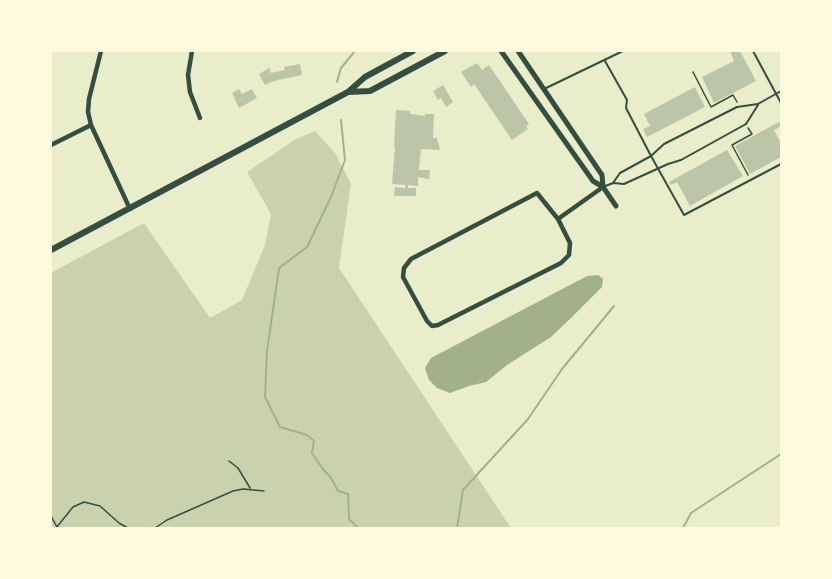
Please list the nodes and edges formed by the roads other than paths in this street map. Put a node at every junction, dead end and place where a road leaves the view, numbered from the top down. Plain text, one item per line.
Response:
1 (101, 51) edge
2 (192, 51) edge
3 (413, 51) edge
4 (445, 51) edge
5 (501, 51) edge
6 (518, 51) edge
7 (623, 51) edge
8 (753, 51) edge
9 (605, 61) junction
10 (544, 89) junction
11 (781, 91) edge
12 (348, 92) junction
13 (776, 93) junction
14 (781, 103) edge
15 (758, 104) junction
16 (200, 118) dead end
17 (91, 125) junction
18 (51, 145) edge
19 (651, 156) junction
20 (781, 164) edge
21 (658, 168) junction
22 (613, 183) junction
23 (603, 187) junction
24 (616, 206) dead end
25 (130, 209) junction
26 (558, 219) junction
27 (51, 250) edge

1 - 17 street
2 - 16 street
3 - 12 main road
4 - 12 main road
5 - 23 street
6 - 10 street
7 - 9 lane
8 - 13 lane
9 - 10 lane
9 - 19 lane
10 - 23 street
11 - 13 lane
12 - 25 main road
13 - 14 lane
13 - 15 lane
15 - 19 lane
15 - 21 lane
17 - 18 street
17 - 25 street
19 - 21 lane
19 - 22 lane
20 - 21 lane
21 - 22 lane
22 - 23 lane
23 - 24 street
23 - 26 street
25 - 27 main road
26 - 26 street

